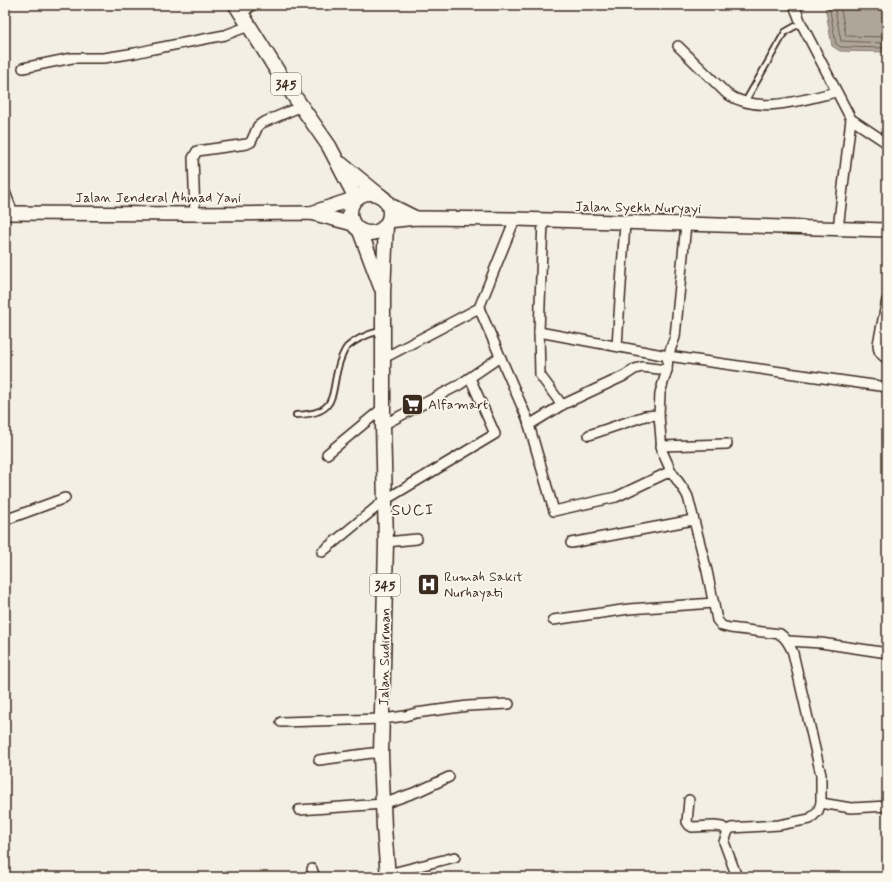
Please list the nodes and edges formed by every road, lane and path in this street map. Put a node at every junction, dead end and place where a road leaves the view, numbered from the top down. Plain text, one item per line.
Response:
1 (256, 5) edge
2 (794, 5) edge
3 (242, 16) edge
4 (801, 23) junction
5 (678, 46) dead end
6 (22, 68) dead end
7 (836, 92) junction
8 (745, 103) junction
9 (302, 106) junction
10 (851, 119) junction
11 (887, 143) edge
12 (338, 161) junction
13 (5, 192) edge
14 (356, 198) junction
15 (384, 199) junction
16 (9, 213) edge
17 (311, 213) junction
18 (195, 214) junction
19 (416, 218) junction
20 (515, 219) junction
21 (543, 220) junction
22 (387, 223) junction
23 (625, 223) junction
24 (686, 224) junction
25 (356, 227) junction
26 (838, 229) junction
27 (887, 230) edge
28 (383, 292) junction
29 (887, 300) edge
30 (478, 308) junction
31 (384, 329) junction
32 (539, 332) junction
33 (617, 346) junction
34 (668, 356) junction
35 (500, 357) junction
36 (384, 358) junction
37 (887, 359) edge
38 (666, 370) junction
39 (470, 378) junction
40 (887, 387) edge
41 (562, 404) junction
42 (384, 407) junction
43 (296, 415) dead end
44 (658, 415) junction
45 (383, 425) junction
46 (529, 426) junction
47 (589, 435) dead end
48 (727, 444) dead end
49 (660, 446) junction
50 (327, 454) dead end
51 (671, 472) junction
52 (65, 498) dead end
53 (385, 500) junction
54 (5, 520) edge
55 (693, 520) junction
56 (417, 539) dead end
57 (386, 542) junction
58 (571, 543) dead end
59 (322, 552) dead end
60 (714, 603) junction
61 (553, 620) dead end
62 (788, 641) junction
63 (881, 652) dead end
64 (509, 704) dead end
65 (383, 719) junction
66 (281, 722) dead end
67 (381, 754) junction
68 (319, 760) dead end
69 (449, 777) dead end
70 (689, 800) dead end
71 (821, 803) junction
72 (383, 804) junction
73 (887, 806) edge
74 (299, 810) dead end
75 (728, 831) junction
76 (455, 857) dead end
77 (388, 876) edge
78 (737, 877) edge

1 - 3 lane
2 - 4 street
3 - 6 street
3 - 9 main road, 345
4 - 7 street
4 - 8 lane
5 - 8 street
7 - 8 street
7 - 10 street
9 - 12 main road, 345
9 - 18 street
10 - 11 street
10 - 26 street
12 - 14 main road, 345
12 - 15 main road, 345
13 - 16 street
14 - 15 main road
14 - 17 main road, Jalan Jenderal Ahmad Yani
14 - 25 main road
15 - 19 main road
15 - 22 main road
16 - 18 main road, Jalan Jenderal Ahmad Yani
17 - 18 main road, Jalan Jenderal Ahmad Yani
17 - 25 main road, Jalan Jenderal Ahmad Yani
19 - 20 main road, Jalan Syekh Nuryayi
19 - 22 main road, Jalan Syekh Nuryayi
20 - 21 main road, Jalan Syekh Nuryayi
20 - 30 street
21 - 23 main road, Jalan Syekh Nuryayi
21 - 32 street
22 - 25 main road
22 - 28 main road, Jalan Sudirman
23 - 24 main road, Jalan Syekh Nuryayi
23 - 33 street
24 - 26 main road, Jalan Syekh Nuryayi
24 - 34 street
25 - 28 main road, Jalan Sudirman / 345
26 - 27 main road, Jalan Syekh Nuryayi
28 - 31 main road, Jalan Sudirman / 345
29 - 37 street
30 - 35 street
30 - 36 street
31 - 36 main road, Jalan Sudirman / 345
31 - 43 lane
32 - 33 street
32 - 41 street
33 - 34 street
34 - 38 street
34 - 40 street
35 - 39 street
35 - 46 street
36 - 42 main road, Jalan Sudirman / 345
38 - 41 street
38 - 44 street
39 - 45 street
39 - 53 street
41 - 46 street
42 - 45 main road, Jalan Sudirman / 345
42 - 50 street
44 - 47 street
44 - 49 street
45 - 53 main road, Jalan Sudirman / 345
46 - 51 street
48 - 49 street
49 - 51 street
51 - 55 street
52 - 54 street
53 - 57 main road, Jalan Sudirman / 345
53 - 59 street
55 - 58 street
55 - 60 street
56 - 57 street
57 - 65 main road, Jalan Sudirman / 345
60 - 61 street
60 - 62 street
62 - 63 street
62 - 71 street
64 - 65 street
65 - 66 street
65 - 67 main road, Jalan Sudirman / 345
67 - 68 street
67 - 72 main road, Jalan Sudirman / 345
69 - 72 street
70 - 75 street
71 - 73 street
71 - 75 street
72 - 74 street
72 - 77 main road, Jalan Sudirman / 345
75 - 78 street
76 - 77 street

